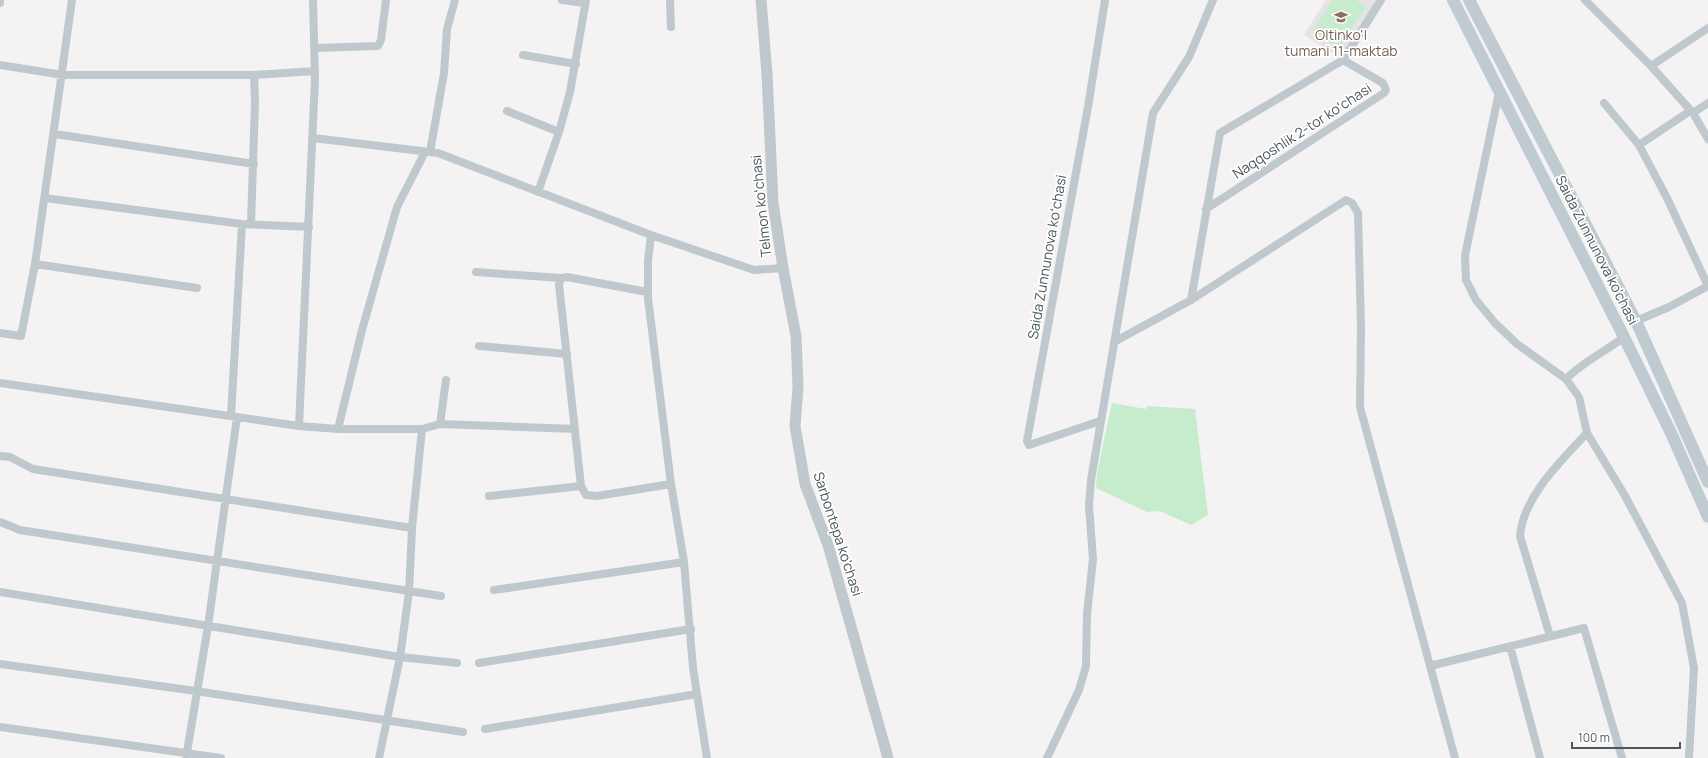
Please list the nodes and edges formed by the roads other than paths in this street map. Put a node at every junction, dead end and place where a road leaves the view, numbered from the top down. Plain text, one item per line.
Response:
1 (72, 0) edge
2 (313, 0) edge
3 (386, 0) edge
4 (455, 0) edge
5 (562, 0) edge
6 (670, 0) edge
7 (761, 0) edge
8 (1105, 0) edge
9 (1214, 0) edge
10 (1381, 0) edge
11 (1469, 0) edge
12 (1585, 0) edge
13 (1458, 1) edge
14 (585, 2) edge
15 (671, 27) dead end
16 (1708, 28) edge
17 (314, 48) junction
18 (524, 55) dead end
19 (1343, 60) junction
20 (576, 64) junction
21 (0, 65) edge
22 (1651, 66) junction
23 (315, 71) junction
24 (63, 75) junction
25 (254, 75) junction
26 (1499, 92) junction
27 (1604, 103) dead end
28 (1708, 103) edge
29 (507, 111) dead end
30 (1692, 112) junction
31 (559, 132) junction
32 (55, 134) junction
33 (312, 138) junction
34 (1708, 139) edge
35 (1639, 145) junction
36 (428, 152) junction
37 (254, 164) junction
38 (538, 192) junction
39 (45, 198) junction
40 (1206, 209) junction
41 (242, 224) junction
42 (251, 224) junction
43 (309, 227) junction
44 (651, 236) junction
45 (35, 264) junction
46 (783, 268) junction
47 (476, 272) dead end
48 (561, 278) junction
49 (1708, 286) edge
50 (197, 288) dead end
51 (647, 292) junction
52 (1191, 300) junction
53 (1636, 321) junction
54 (0, 333) edge
55 (1624, 337) junction
56 (1114, 342) junction
57 (478, 346) dead end
58 (567, 354) junction
59 (1566, 379) junction
60 (446, 380) dead end
61 (0, 383) edge
62 (234, 417) junction
63 (1100, 421) junction
64 (440, 424) junction
65 (299, 426) junction
66 (338, 429) junction
67 (422, 429) junction
68 (575, 429) junction
69 (1587, 433) junction
70 (0, 456) edge
71 (1708, 482) edge
72 (671, 484) junction
73 (581, 486) junction
74 (489, 496) dead end
75 (227, 498) junction
76 (1708, 517) edge
77 (0, 522) edge
78 (412, 528) junction
79 (217, 560) junction
80 (684, 562) junction
81 (494, 590) dead end
82 (0, 592) edge
83 (409, 592) junction
84 (441, 596) dead end
85 (208, 626) junction
86 (691, 629) junction
87 (1550, 636) junction
88 (1510, 646) junction
89 (400, 657) junction
90 (458, 663) dead end
91 (479, 663) dead end
92 (0, 664) edge
93 (1430, 666) junction
94 (196, 691) junction
95 (697, 694) junction
96 (386, 721) junction
97 (0, 727) edge
98 (485, 729) dead end
99 (463, 732) dead end
100 (186, 755) edge
101 (221, 758) edge
102 (379, 758) edge
103 (707, 758) edge
104 (888, 758) edge
105 (1048, 758) edge
106 (1455, 758) edge
107 (1540, 758) edge
108 (1622, 758) edge
109 (1688, 758) edge

1 - 24 street
2 - 17 street
3 - 17 street
4 - 36 street
5 - 14 street
6 - 15 street
7 - 46 street, Telmon koʻchasi
8 - 63 street, Saida Zunnunova koʻchasi
9 - 56 street
10 - 19 street
11 - 53 main road, Saida Zunnunova ko'chasi
12 - 22 street
13 - 26 main road, Saida Zunnunova ko'chasi
14 - 20 street
16 - 22 street
17 - 23 street
18 - 20 street
19 - 40 street
19 - 40 street, Naqqoshlik 2-tor koʻchasi
20 - 31 street
21 - 24 street
22 - 30 street
23 - 25 street
23 - 33 street
24 - 25 street
24 - 32 street
25 - 37 street
26 - 55 main road, Saida Zunnunova ko'chasi
26 - 59 street
27 - 35 street
28 - 30 street
29 - 31 street
30 - 34 street
30 - 35 street
31 - 38 street
32 - 37 street
32 - 39 street
33 - 36 street
33 - 43 street
35 - 49 street
36 - 38 street
36 - 66 street
37 - 42 street
38 - 44 street
39 - 41 street
39 - 45 street
40 - 52 street
41 - 42 street
41 - 62 street
42 - 43 street
43 - 65 street
44 - 46 street
44 - 51 street
45 - 50 street
45 - 54 street
46 - 104 street, Sarbontepa ko'chasi
47 - 48 street
48 - 51 street
48 - 58 street
49 - 53 street
51 - 72 street
52 - 56 street
52 - 93 street
53 - 71 main road, Saida Zunnunova ko'chasi
55 - 59 street
55 - 76 main road, Saida Zunnunova ko'chasi
56 - 63 street
57 - 58 street
58 - 68 street
59 - 69 street
60 - 64 street
61 - 62 street
62 - 65 street
62 - 75 street
63 - 105 street
64 - 67 street
64 - 68 street
65 - 66 street
66 - 67 street
67 - 78 street
68 - 73 street
69 - 87 street
69 - 109 street
70 - 75 street
72 - 73 street
72 - 80 street
73 - 74 street
75 - 78 street
75 - 79 street
77 - 79 street
78 - 83 street
79 - 83 street
79 - 85 street
80 - 81 street
80 - 86 street
82 - 85 street
83 - 84 street
83 - 89 street
85 - 89 street
85 - 94 street
86 - 91 street
86 - 95 street
87 - 88 street
87 - 108 street
88 - 93 street
88 - 107 street
89 - 90 street
89 - 96 street
92 - 94 street
93 - 106 street
94 - 96 street
94 - 100 street
95 - 98 street
95 - 103 street
96 - 99 street
96 - 102 street
97 - 100 street
100 - 101 street

